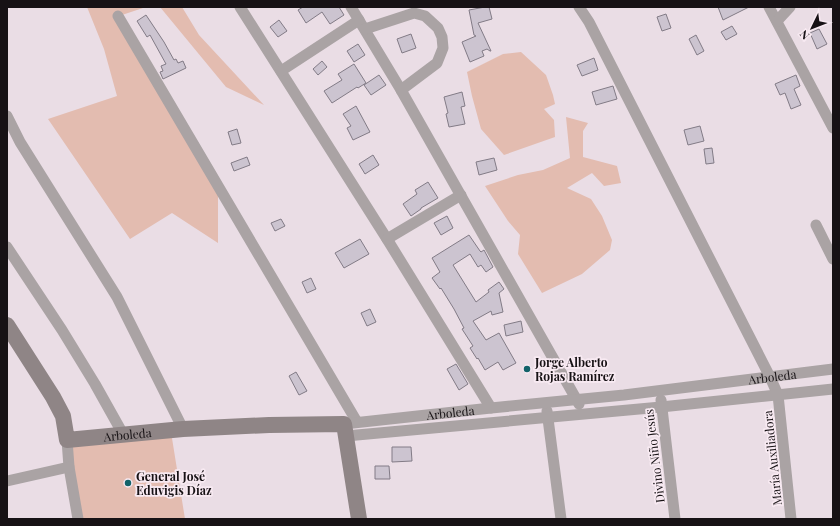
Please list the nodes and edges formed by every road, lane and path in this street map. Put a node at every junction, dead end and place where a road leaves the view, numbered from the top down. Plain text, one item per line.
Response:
1 (240, 7) edge
2 (351, 7) edge
3 (579, 7) edge
4 (769, 7) edge
5 (790, 7) edge
6 (118, 16) dead end
7 (777, 21) junction
8 (362, 25) junction
9 (281, 71) junction
10 (401, 90) junction
11 (7, 116) edge
12 (833, 128) edge
13 (461, 195) junction
14 (816, 225) dead end
15 (387, 239) junction
16 (7, 247) edge
17 (833, 259) edge
18 (7, 325) edge
19 (833, 369) edge
20 (770, 377) junction
21 (833, 389) edge
22 (659, 391) junction
23 (778, 395) junction
24 (576, 399) junction
25 (546, 402) junction
26 (661, 407) junction
27 (491, 408) junction
28 (584, 414) junction
29 (548, 417) junction
30 (349, 427) junction
31 (183, 429) junction
32 (123, 434) junction
33 (67, 440) junction
34 (69, 467) junction
35 (7, 481) edge
36 (78, 519) edge
37 (359, 519) edge
38 (561, 519) edge
39 (675, 519) edge
40 (791, 519) edge

1 - 9 street
2 - 8 street
3 - 20 street, María Auxiliadora
4 - 7 street
5 - 7 street
6 - 30 street
7 - 12 street
8 - 9 street
8 - 10 street
8 - 10 street
9 - 15 street
10 - 13 street
11 - 31 street
13 - 15 street
13 - 24 street
14 - 17 street
15 - 27 street
16 - 32 street
18 - 33 street
19 - 20 street, Arboleda
20 - 22 street, Arboleda
20 - 23 street, María Auxiliadora
21 - 23 street, Arboleda
22 - 24 street, Arboleda
22 - 26 street, Divino Niño Jesús
23 - 26 street, Arboleda
23 - 40 street, María Auxiliadora
24 - 25 street, Arboleda
24 - 28 street
25 - 27 street, Arboleda
25 - 29 street
26 - 28 street, Arboleda
26 - 39 street, Divino Niño Jesús
27 - 30 street, Arboleda
28 - 29 street, Arboleda
29 - 30 street, Arboleda
29 - 38 street
30 - 31 street, Arboleda
30 - 37 street
31 - 32 street, Arboleda
32 - 33 street, Arboleda
33 - 34 street
34 - 35 street
34 - 36 street

